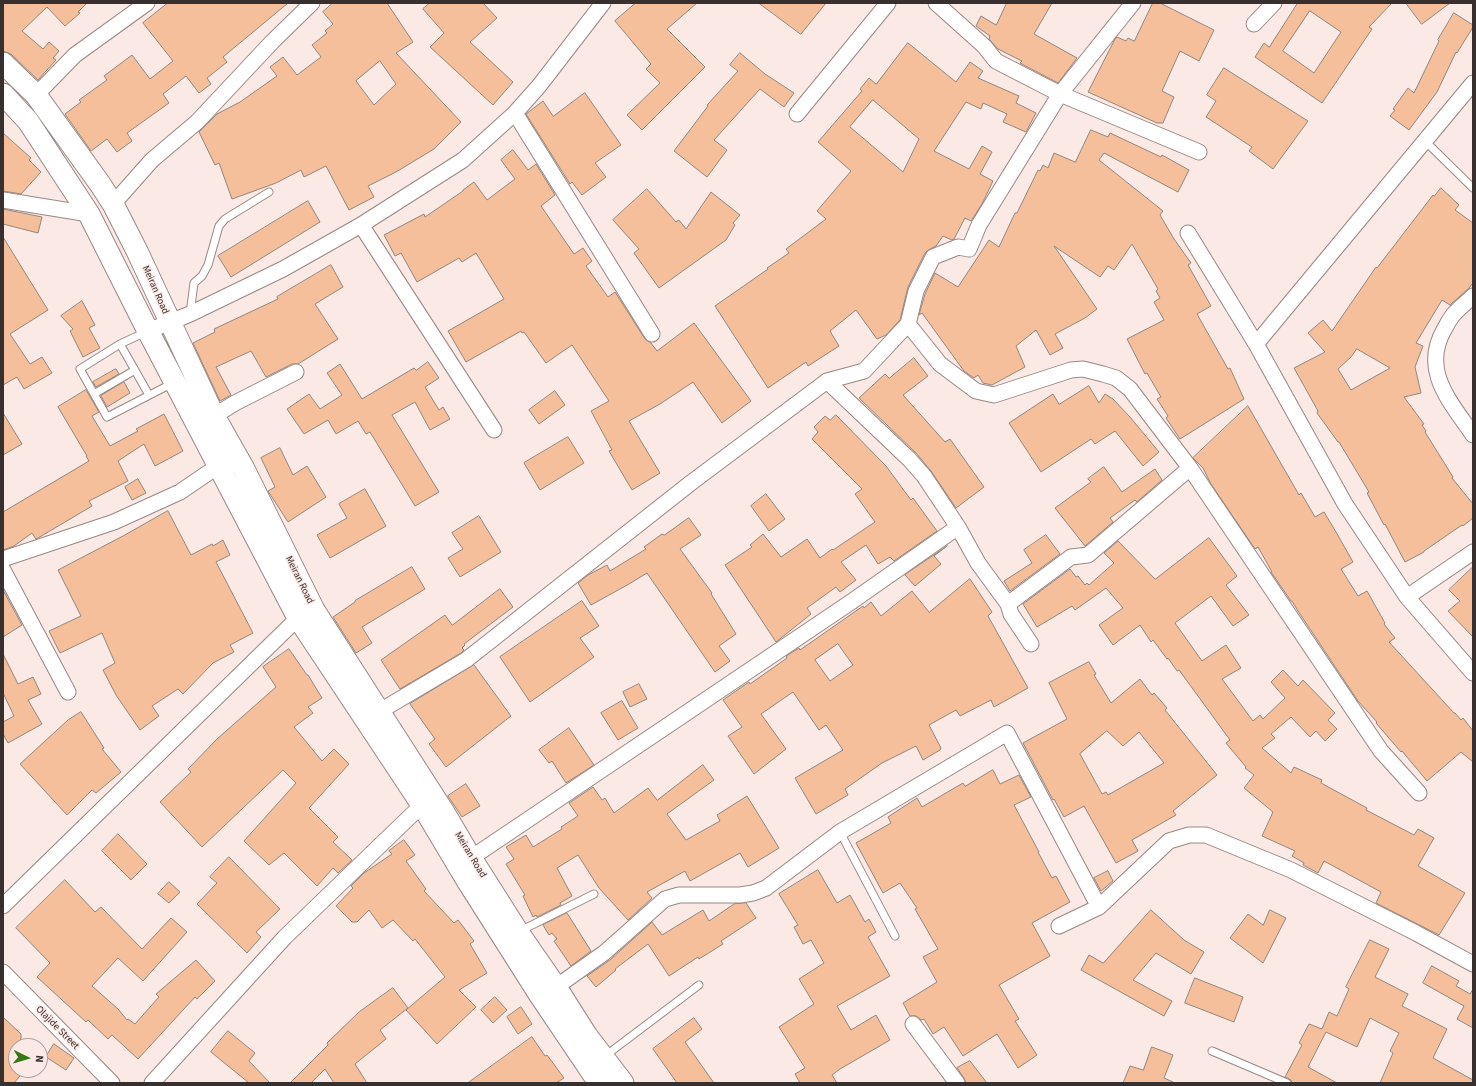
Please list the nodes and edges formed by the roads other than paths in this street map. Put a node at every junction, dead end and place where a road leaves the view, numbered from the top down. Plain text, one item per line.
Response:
1 (147, 3) edge
2 (312, 3) edge
3 (602, 3) edge
4 (888, 3) edge
5 (936, 3) edge
6 (1133, 3) edge
7 (1274, 3) edge
8 (1254, 24) dead end
9 (3, 63) edge
10 (1473, 83) edge
11 (3, 94) edge
12 (1060, 94) junction
13 (36, 95) junction
14 (515, 113) junction
15 (797, 114) dead end
16 (1425, 141) junction
17 (1199, 152) dead end
18 (1473, 188) edge
19 (269, 192) dead end
20 (3, 200) edge
21 (113, 204) junction
22 (89, 214) junction
23 (361, 225) junction
24 (1188, 233) dead end
25 (1473, 296) edge
26 (190, 314) junction
27 (169, 321) junction
28 (908, 324) junction
29 (148, 331) junction
30 (652, 334) dead end
31 (120, 344) junction
32 (1256, 344) junction
33 (135, 370) junction
34 (296, 372) dead end
35 (176, 382) junction
36 (827, 382) junction
37 (94, 394) junction
38 (150, 395) junction
39 (214, 416) junction
40 (494, 430) dead end
41 (1473, 435) edge
42 (218, 466) junction
43 (1190, 468) junction
44 (958, 527) junction
45 (1473, 552) edge
46 (3, 559) edge
47 (3, 570) edge
48 (1407, 597) junction
49 (1008, 604) junction
50 (298, 618) junction
51 (1031, 644) dead end
52 (1473, 673) edge
53 (68, 692) dead end
54 (380, 711) junction
55 (1419, 793) dead end
56 (422, 805) junction
57 (840, 832) junction
58 (471, 858) junction
59 (594, 894) dead end
60 (3, 906) edge
61 (1099, 907) junction
62 (1059, 926) dead end
63 (518, 932) junction
64 (895, 936) dead end
65 (1473, 964) edge
66 (3, 972) edge
67 (699, 985) dead end
68 (556, 987) junction
69 (913, 1024) dead end
70 (1212, 1050) dead end
71 (603, 1057) junction
72 (112, 1083) edge
73 (152, 1083) edge
74 (599, 1083) edge
75 (623, 1083) edge
76 (957, 1083) edge
77 (1287, 1083) edge

1 - 13 street
2 - 21 street
3 - 14 street
4 - 15 street
5 - 12 street
6 - 12 street
7 - 8 street
9 - 13 main road, Meiran Road
10 - 16 street
11 - 22 main road, Meiran Road
12 - 17 street
12 - 28 street
13 - 21 main road, Meiran Road
14 - 23 street
14 - 30 street
16 - 18 lane
16 - 32 street
19 - 26 lane
20 - 22 street
21 - 27 main road, Meiran Road
22 - 29 main road, Meiran Road
23 - 26 street
23 - 40 street
24 - 32 street
25 - 41 street
26 - 27 street
27 - 29 street
27 - 39 main road, Meiran Road
28 - 36 street
28 - 43 street
29 - 31 lane
29 - 35 main road, Meiran Road
31 - 33 lane
31 - 37 lane
32 - 48 street
33 - 37 lane
33 - 38 lane
34 - 39 street
35 - 38 lane
35 - 42 main road, Meiran Road
36 - 44 street
36 - 54 street
37 - 38 lane
39 - 54 main road, Meiran Road
42 - 46 street
42 - 50 main road, Meiran Road
43 - 49 street
43 - 55 street
44 - 49 street
44 - 58 street
45 - 48 street
47 - 53 street
48 - 52 street
49 - 51 street
50 - 56 main road, Meiran Road
50 - 60 street
54 - 58 main road, Meiran Road
56 - 73 street
56 - 74 main road, Meiran Road
57 - 61 street
57 - 64 lane
57 - 68 street
58 - 63 main road, Meiran Road
59 - 63 lane
61 - 62 street
61 - 65 street
63 - 68 main road, Meiran Road
66 - 72 street, Olajide Street
67 - 71 lane
68 - 71 main road, Meiran Road
69 - 76 street
70 - 77 lane
71 - 75 main road, Meiran Road

